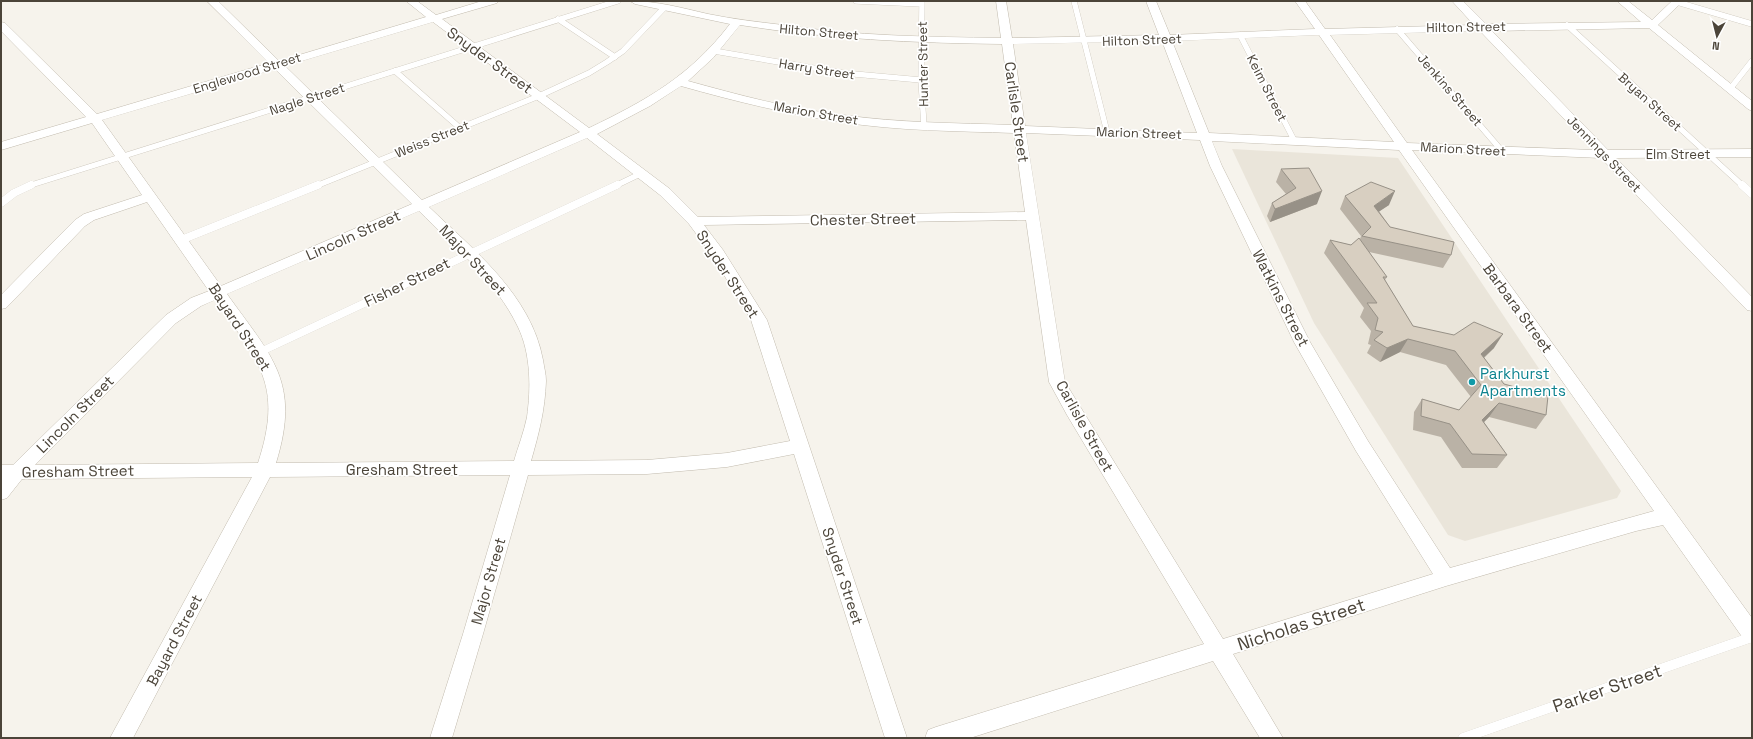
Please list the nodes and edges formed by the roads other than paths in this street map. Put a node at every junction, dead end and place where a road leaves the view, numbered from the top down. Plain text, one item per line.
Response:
1 (212, 1) edge
2 (411, 1) edge
3 (493, 1) edge
4 (618, 1) edge
5 (635, 1) edge
6 (856, 1) edge
7 (1001, 1) edge
8 (1074, 1) edge
9 (1151, 1) edge
10 (1300, 1) edge
11 (1457, 1) edge
12 (1622, 1) edge
13 (922, 2) edge
14 (1677, 2) edge
15 (664, 8) junction
16 (434, 18) junction
17 (558, 20) junction
18 (737, 22) junction
19 (1652, 24) junction
20 (1752, 24) edge
21 (1, 25) edge
22 (1567, 25) junction
23 (1482, 27) junction
24 (1398, 29) junction
25 (1323, 33) junction
26 (1240, 35) junction
27 (1166, 39) junction
28 (922, 40) junction
29 (1007, 41) junction
30 (1084, 42) junction
31 (471, 47) junction
32 (714, 51) junction
33 (615, 57) junction
34 (1752, 60) edge
35 (276, 65) junction
36 (395, 71) junction
37 (921, 80) junction
38 (679, 82) junction
39 (1730, 89) junction
40 (539, 96) junction
41 (310, 98) junction
42 (1752, 107) edge
43 (95, 118) junction
44 (924, 126) junction
45 (460, 128) junction
46 (1020, 130) junction
47 (1107, 132) junction
48 (588, 133) junction
49 (1204, 136) junction
50 (1294, 140) junction
51 (1, 146) edge
52 (1403, 146) junction
53 (1502, 151) junction
54 (1752, 153) edge
55 (1604, 154) junction
56 (1707, 154) junction
57 (121, 156) junction
58 (376, 161) junction
59 (642, 173) junction
60 (1752, 194) edge
61 (150, 197) junction
62 (1, 203) edge
63 (421, 205) junction
64 (1032, 216) junction
65 (694, 221) junction
66 (181, 240) junction
67 (469, 253) junction
68 (219, 293) junction
69 (1, 304) edge
70 (1752, 306) edge
71 (260, 352) junction
72 (800, 446) junction
73 (521, 468) junction
74 (265, 470) junction
75 (9, 472) edge
76 (1, 493) edge
77 (1667, 516) junction
78 (1446, 578) junction
79 (1752, 636) edge
80 (1219, 650) junction
81 (121, 738) edge
82 (441, 738) edge
83 (896, 738) edge
84 (936, 738) edge
85 (1272, 738) edge
86 (1463, 738) edge

1 - 35 street, Major Street
2 - 16 street, Snyder Street
3 - 16 street, Englewood Street
4 - 17 lane, Nagle Street
5 - 15 street, Hilton Street
6 - 13 lane
7 - 29 street, Carlisle Street
8 - 30 lane
9 - 27 street, Watkins Street
10 - 25 street, Barbara Street
11 - 23 street, Jennings Street
12 - 19 street
13 - 28 lane, Hunter Street
14 - 19 street
14 - 20 lane
15 - 18 street, Hilton Street
15 - 33 lane, Weiss Street
16 - 31 street, Snyder Street
16 - 35 street, Englewood Street
17 - 31 lane, Nagle Street
17 - 33 lane
18 - 28 street, Hilton Street
18 - 32 street, Lincoln Street
19 - 22 street, Hilton Street
19 - 39 street
21 - 43 street, Bayard Street
22 - 23 street, Hilton Street
22 - 56 lane, Bryan Street
23 - 24 street, Hilton Street
23 - 55 street, Jennings Street
24 - 25 street, Hilton Street
24 - 53 lane, Jenkins Street
25 - 26 street, Hilton Street
25 - 52 street, Barbara Street
26 - 27 street, Hilton Street
26 - 50 lane, Keim Street
27 - 30 street, Hilton Street
27 - 49 street, Watkins Street
28 - 29 street, Hilton Street
28 - 37 lane, Hunter Street
29 - 30 street, Hilton Street
29 - 46 street, Carlisle Street
30 - 47 lane
31 - 36 lane, Nagle Street
31 - 40 street, Snyder Street
32 - 37 lane, Harry Street
32 - 38 street, Lincoln Street
33 - 40 lane, Weiss Street
34 - 39 lane
35 - 41 street, Major Street
35 - 43 street, Englewood Street
36 - 41 lane, Nagle Street
36 - 45 lane
37 - 44 lane, Hunter Street
38 - 44 street, Marion Street
38 - 48 street, Lincoln Street
39 - 42 street
40 - 45 lane, Weiss Street
40 - 48 street, Snyder Street
41 - 57 lane, Nagle Street
41 - 58 street, Major Street
43 - 51 street, Englewood Street
43 - 57 street, Bayard Street
44 - 46 street, Marion Street
45 - 58 lane, Weiss Street
46 - 47 street, Marion Street
46 - 64 street, Carlisle Street
47 - 49 street, Marion Street
48 - 59 street, Snyder Street
48 - 63 street, Lincoln Street
49 - 50 street, Marion Street
49 - 78 street, Watkins Street
50 - 52 street, Marion Street
52 - 53 street, Marion Street
52 - 77 street, Barbara Street
53 - 55 street, Marion Street
54 - 56 street, Elm Street
55 - 56 street, Elm Street
55 - 70 street, Jennings Street
56 - 60 lane, Bryan Street
57 - 61 street, Bayard Street
57 - 62 lane, Nagle Street
58 - 63 street, Major Street
58 - 66 lane, Weiss Street
59 - 65 street, Snyder Street
59 - 67 lane, Fisher Street
61 - 66 street, Bayard Street
61 - 69 street
63 - 67 street, Major Street
63 - 68 street, Lincoln Street
64 - 65 street, Chester Street
64 - 80 street, Carlisle Street
65 - 72 street, Snyder Street
66 - 68 street, Bayard Street
67 - 71 lane, Fisher Street
67 - 73 street, Major Street
68 - 71 street, Bayard Street
68 - 75 street, Lincoln Street
71 - 74 street, Bayard Street
72 - 73 street, Gresham Street
72 - 83 street, Snyder Street
73 - 74 street, Gresham Street
73 - 82 street, Major Street
74 - 75 street, Gresham Street
74 - 81 street, Bayard Street
75 - 76 street, Lincoln Street
77 - 78 street, Nicholas Street
77 - 79 street, Barbara Street
78 - 80 street, Nicholas Street
79 - 86 lane, Parker Street
80 - 84 street, Nicholas Street
80 - 85 street, Carlisle Street

